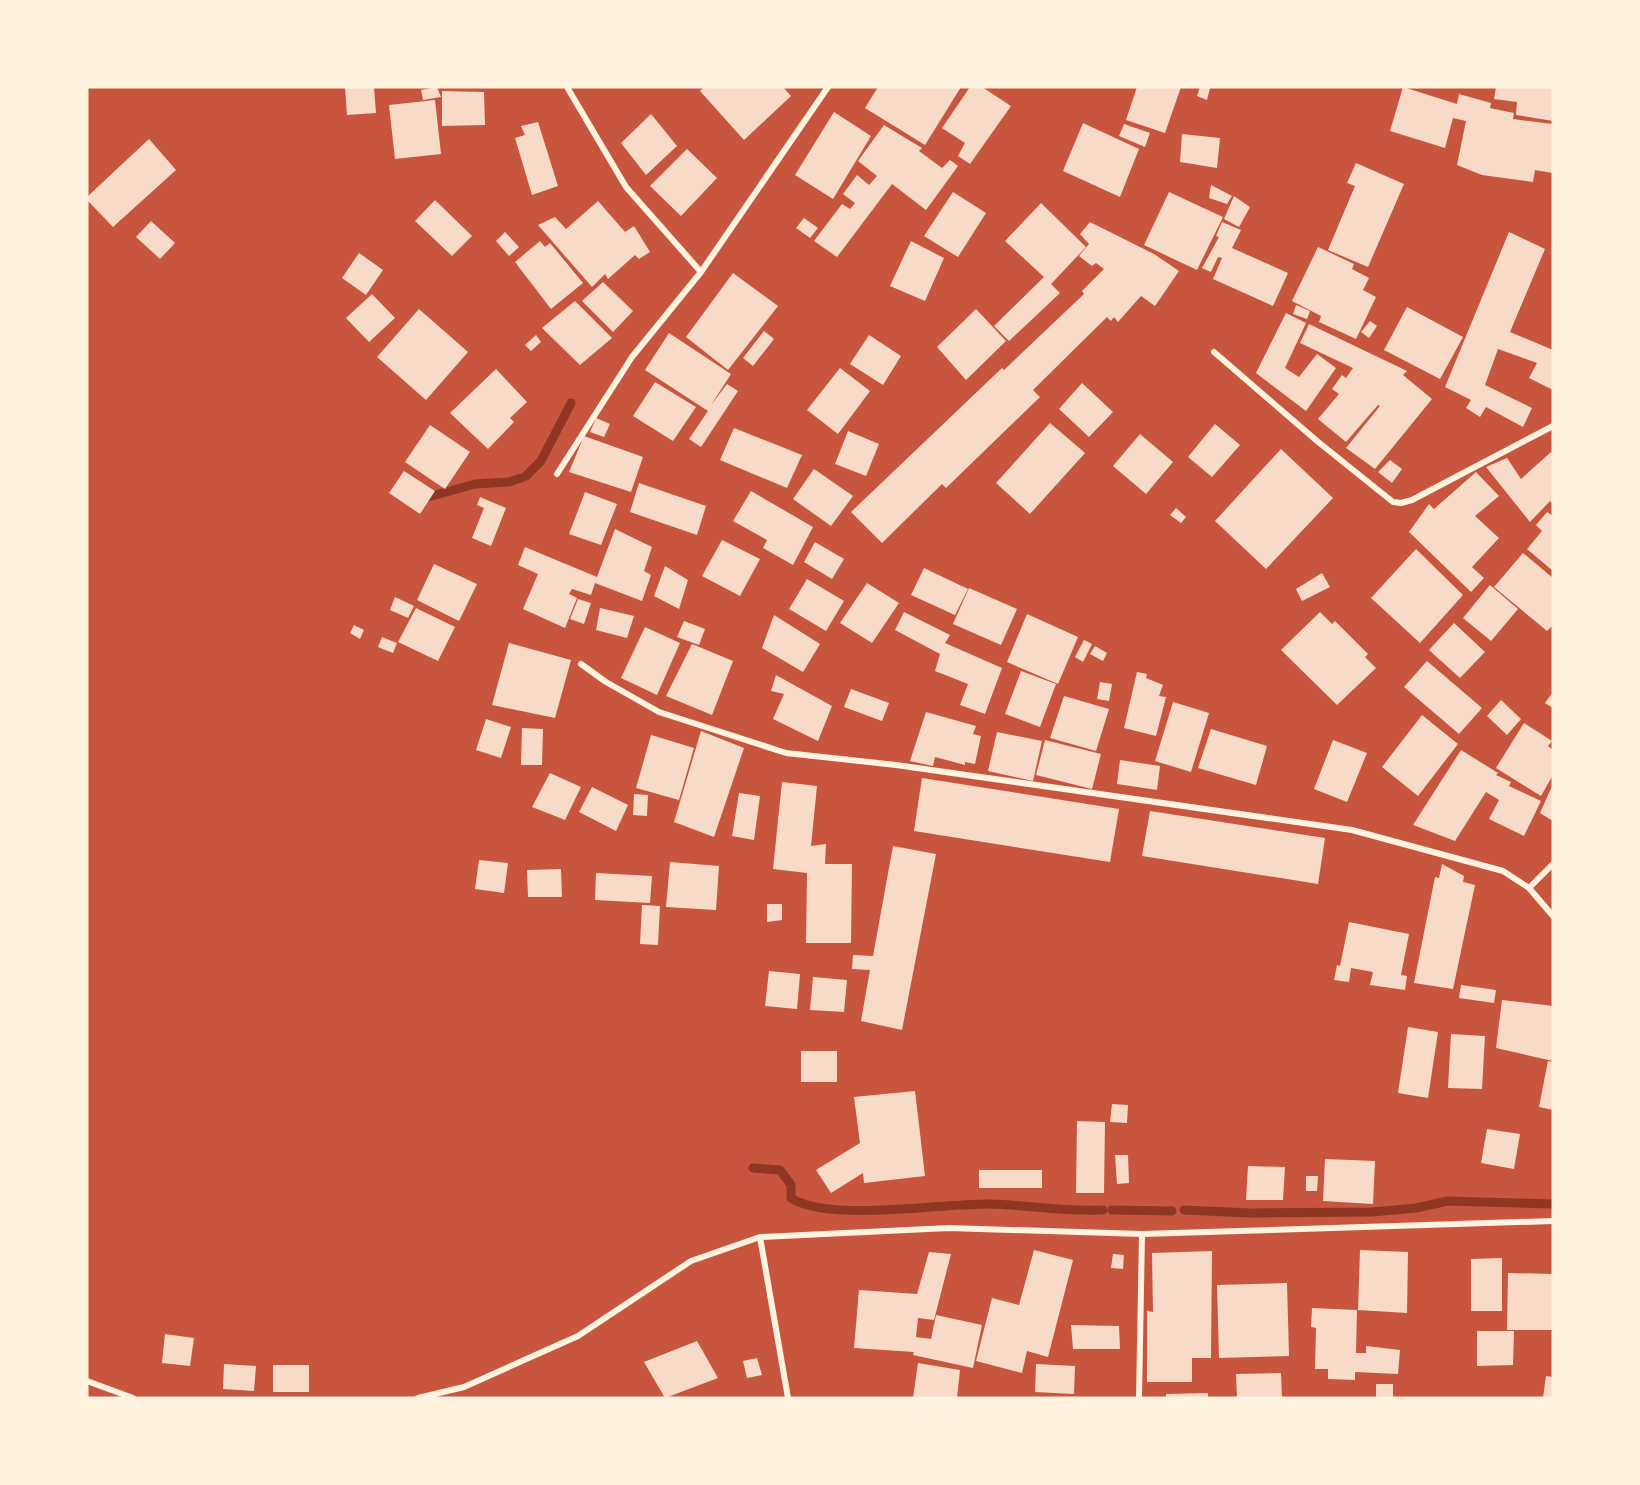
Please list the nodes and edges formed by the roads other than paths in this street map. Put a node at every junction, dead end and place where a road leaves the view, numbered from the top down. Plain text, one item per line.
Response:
1 (567, 87) edge
2 (828, 87) edge
3 (701, 272) junction
4 (1215, 352) dead end
5 (1553, 426) edge
6 (557, 474) dead end
7 (581, 664) dead end
8 (1553, 864) edge
9 (1529, 888) junction
10 (1553, 916) edge
11 (1553, 1221) edge
12 (1142, 1234) junction
13 (760, 1237) junction
14 (87, 1381) edge
15 (133, 1398) edge
16 (418, 1398) edge
17 (788, 1398) edge
18 (1139, 1398) edge

1 - 3 street
2 - 3 street
3 - 6 street
4 - 5 street
7 - 9 street
8 - 9 street
9 - 10 street
11 - 12 street
12 - 13 street
12 - 18 street
13 - 16 street
13 - 17 street
14 - 15 street

